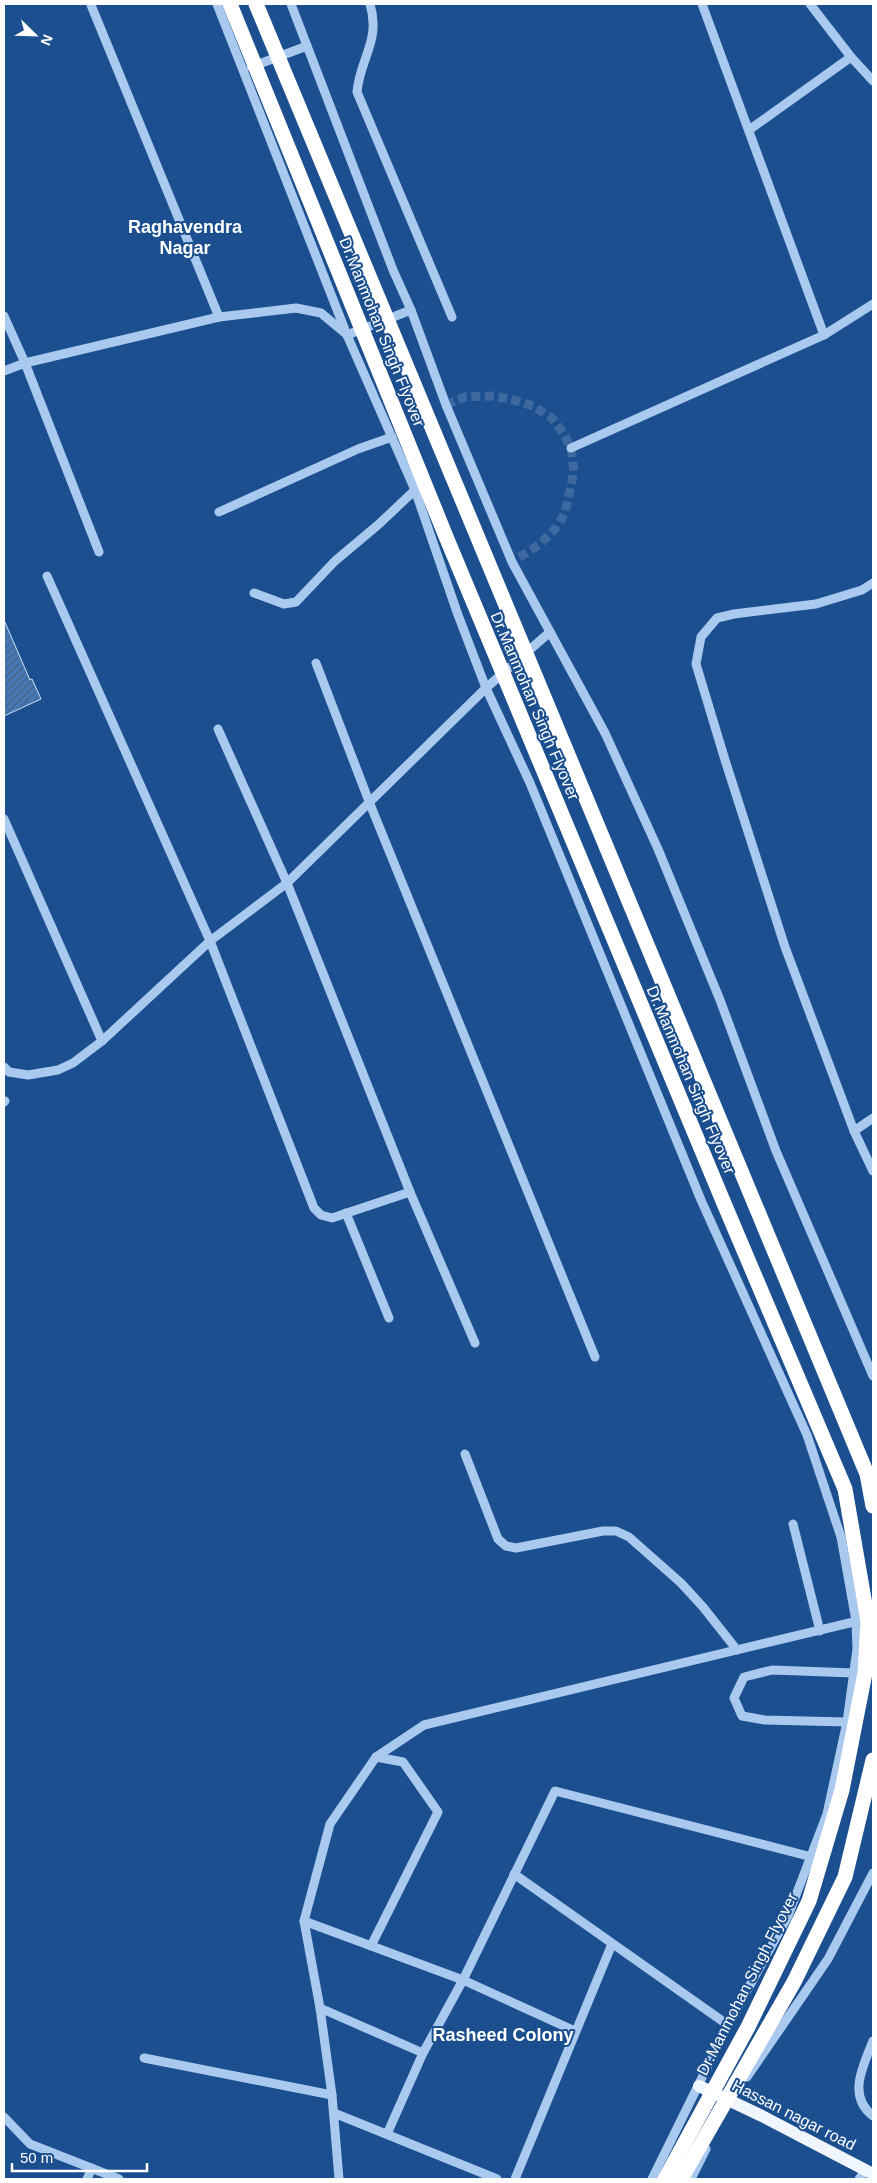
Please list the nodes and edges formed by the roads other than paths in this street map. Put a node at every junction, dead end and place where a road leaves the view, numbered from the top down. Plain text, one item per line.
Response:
1 (217, 4) edge
2 (230, 4) edge
3 (256, 4) edge
4 (291, 4) edge
5 (370, 4) edge
6 (702, 4) edge
7 (810, 4) edge
8 (91, 5) dead end
9 (307, 46) junction
10 (851, 57) junction
11 (243, 70) junction
12 (873, 81) edge
13 (749, 130) junction
14 (873, 304) edge
15 (412, 310) junction
16 (4, 316) edge
17 (452, 317) dead end
18 (219, 318) junction
19 (347, 335) junction
20 (824, 335) junction
21 (24, 363) junction
22 (4, 370) edge
23 (392, 437) junction
24 (570, 448) dead end
25 (415, 490) junction
26 (219, 512) dead end
27 (99, 552) dead end
28 (47, 576) dead end
29 (873, 583) edge
30 (254, 593) dead end
31 (550, 632) junction
32 (316, 663) dead end
33 (486, 688) junction
34 (218, 729) dead end
35 (370, 804) junction
36 (4, 819) edge
37 (287, 883) junction
38 (210, 941) junction
39 (102, 1041) junction
40 (4, 1067) edge
41 (873, 1118) edge
42 (854, 1131) junction
43 (873, 1170) edge
44 (410, 1192) junction
45 (346, 1213) junction
46 (389, 1318) dead end
47 (475, 1343) dead end
48 (595, 1357) dead end
49 (873, 1376) edge
50 (465, 1454) dead end
51 (873, 1506) edge
52 (793, 1524) dead end
53 (873, 1617) edge
54 (856, 1621) junction
55 (820, 1630) junction
56 (737, 1650) junction
57 (854, 1673) junction
58 (847, 1722) junction
59 (376, 1757) junction
60 (873, 1760) edge
61 (812, 1857) junction
62 (873, 1873) edge
63 (514, 1874) junction
64 (304, 1922) junction
65 (612, 1944) junction
66 (371, 1946) junction
67 (463, 1980) junction
68 (320, 2008) junction
69 (728, 2025) junction
70 (575, 2031) junction
71 (873, 2041) edge
72 (423, 2053) junction
73 (144, 2058) dead end
74 (699, 2086) junction
75 (332, 2095) junction
76 (730, 2102) junction
77 (334, 2112) junction
78 (873, 2116) edge
79 (4, 2117) edge
80 (387, 2134) junction
81 (92, 2168) junction
82 (866, 2174) edge
83 (87, 2179) edge
84 (119, 2179) edge
85 (339, 2179) edge
86 (497, 2179) edge
87 (515, 2179) edge
88 (652, 2179) edge
89 (665, 2179) edge
90 (681, 2179) edge
91 (691, 2179) edge

1 - 11 street
2 - 89 highway, Dr.Manmohan Singh Flyover, bridge
3 - 51 highway, Dr.Manmohan Singh Flyover, bridge
4 - 9 street
5 - 17 street
6 - 13 street
7 - 10 street
8 - 18 street
9 - 11 street
9 - 15 street
10 - 12 street
10 - 13 street
11 - 19 street
13 - 20 street
14 - 20 street
15 - 19 street
15 - 31 street
16 - 21 street
18 - 19 street
18 - 21 street
19 - 23 street
20 - 24 street
21 - 22 street
21 - 27 street
23 - 25 street
23 - 26 street
25 - 30 street
25 - 33 street
28 - 38 street
29 - 42 street
31 - 33 street
31 - 49 street
32 - 35 street
33 - 35 street
33 - 54 street
34 - 37 street
35 - 37 street
35 - 48 street
36 - 39 street
37 - 38 street
37 - 44 street
38 - 39 street
38 - 45 street
39 - 40 street
41 - 42 street
42 - 43 street
44 - 45 street
44 - 47 street
45 - 46 street
50 - 56 street
52 - 55 street
53 - 54 street
54 - 55 street
54 - 57 street
55 - 56 street
56 - 59 street
57 - 58 street
57 - 58 street
58 - 61 street
59 - 64 street
59 - 66 street
60 - 90 highway, bridge
61 - 63 street
61 - 69 street
62 - 76 street
63 - 65 street
63 - 67 street
64 - 66 street
64 - 68 street
65 - 69 street
65 - 70 street
66 - 67 street
67 - 70 street
67 - 72 street
68 - 72 street
68 - 75 street
69 - 74 street
70 - 87 street
71 - 78 street
72 - 80 street
73 - 75 street
74 - 76 main road, Hassan nagar road
74 - 88 street
75 - 77 street
76 - 82 main road, Hassan nagar road
76 - 91 street
77 - 80 street
77 - 85 street
79 - 81 street
80 - 86 street
81 - 83 street
81 - 84 street

